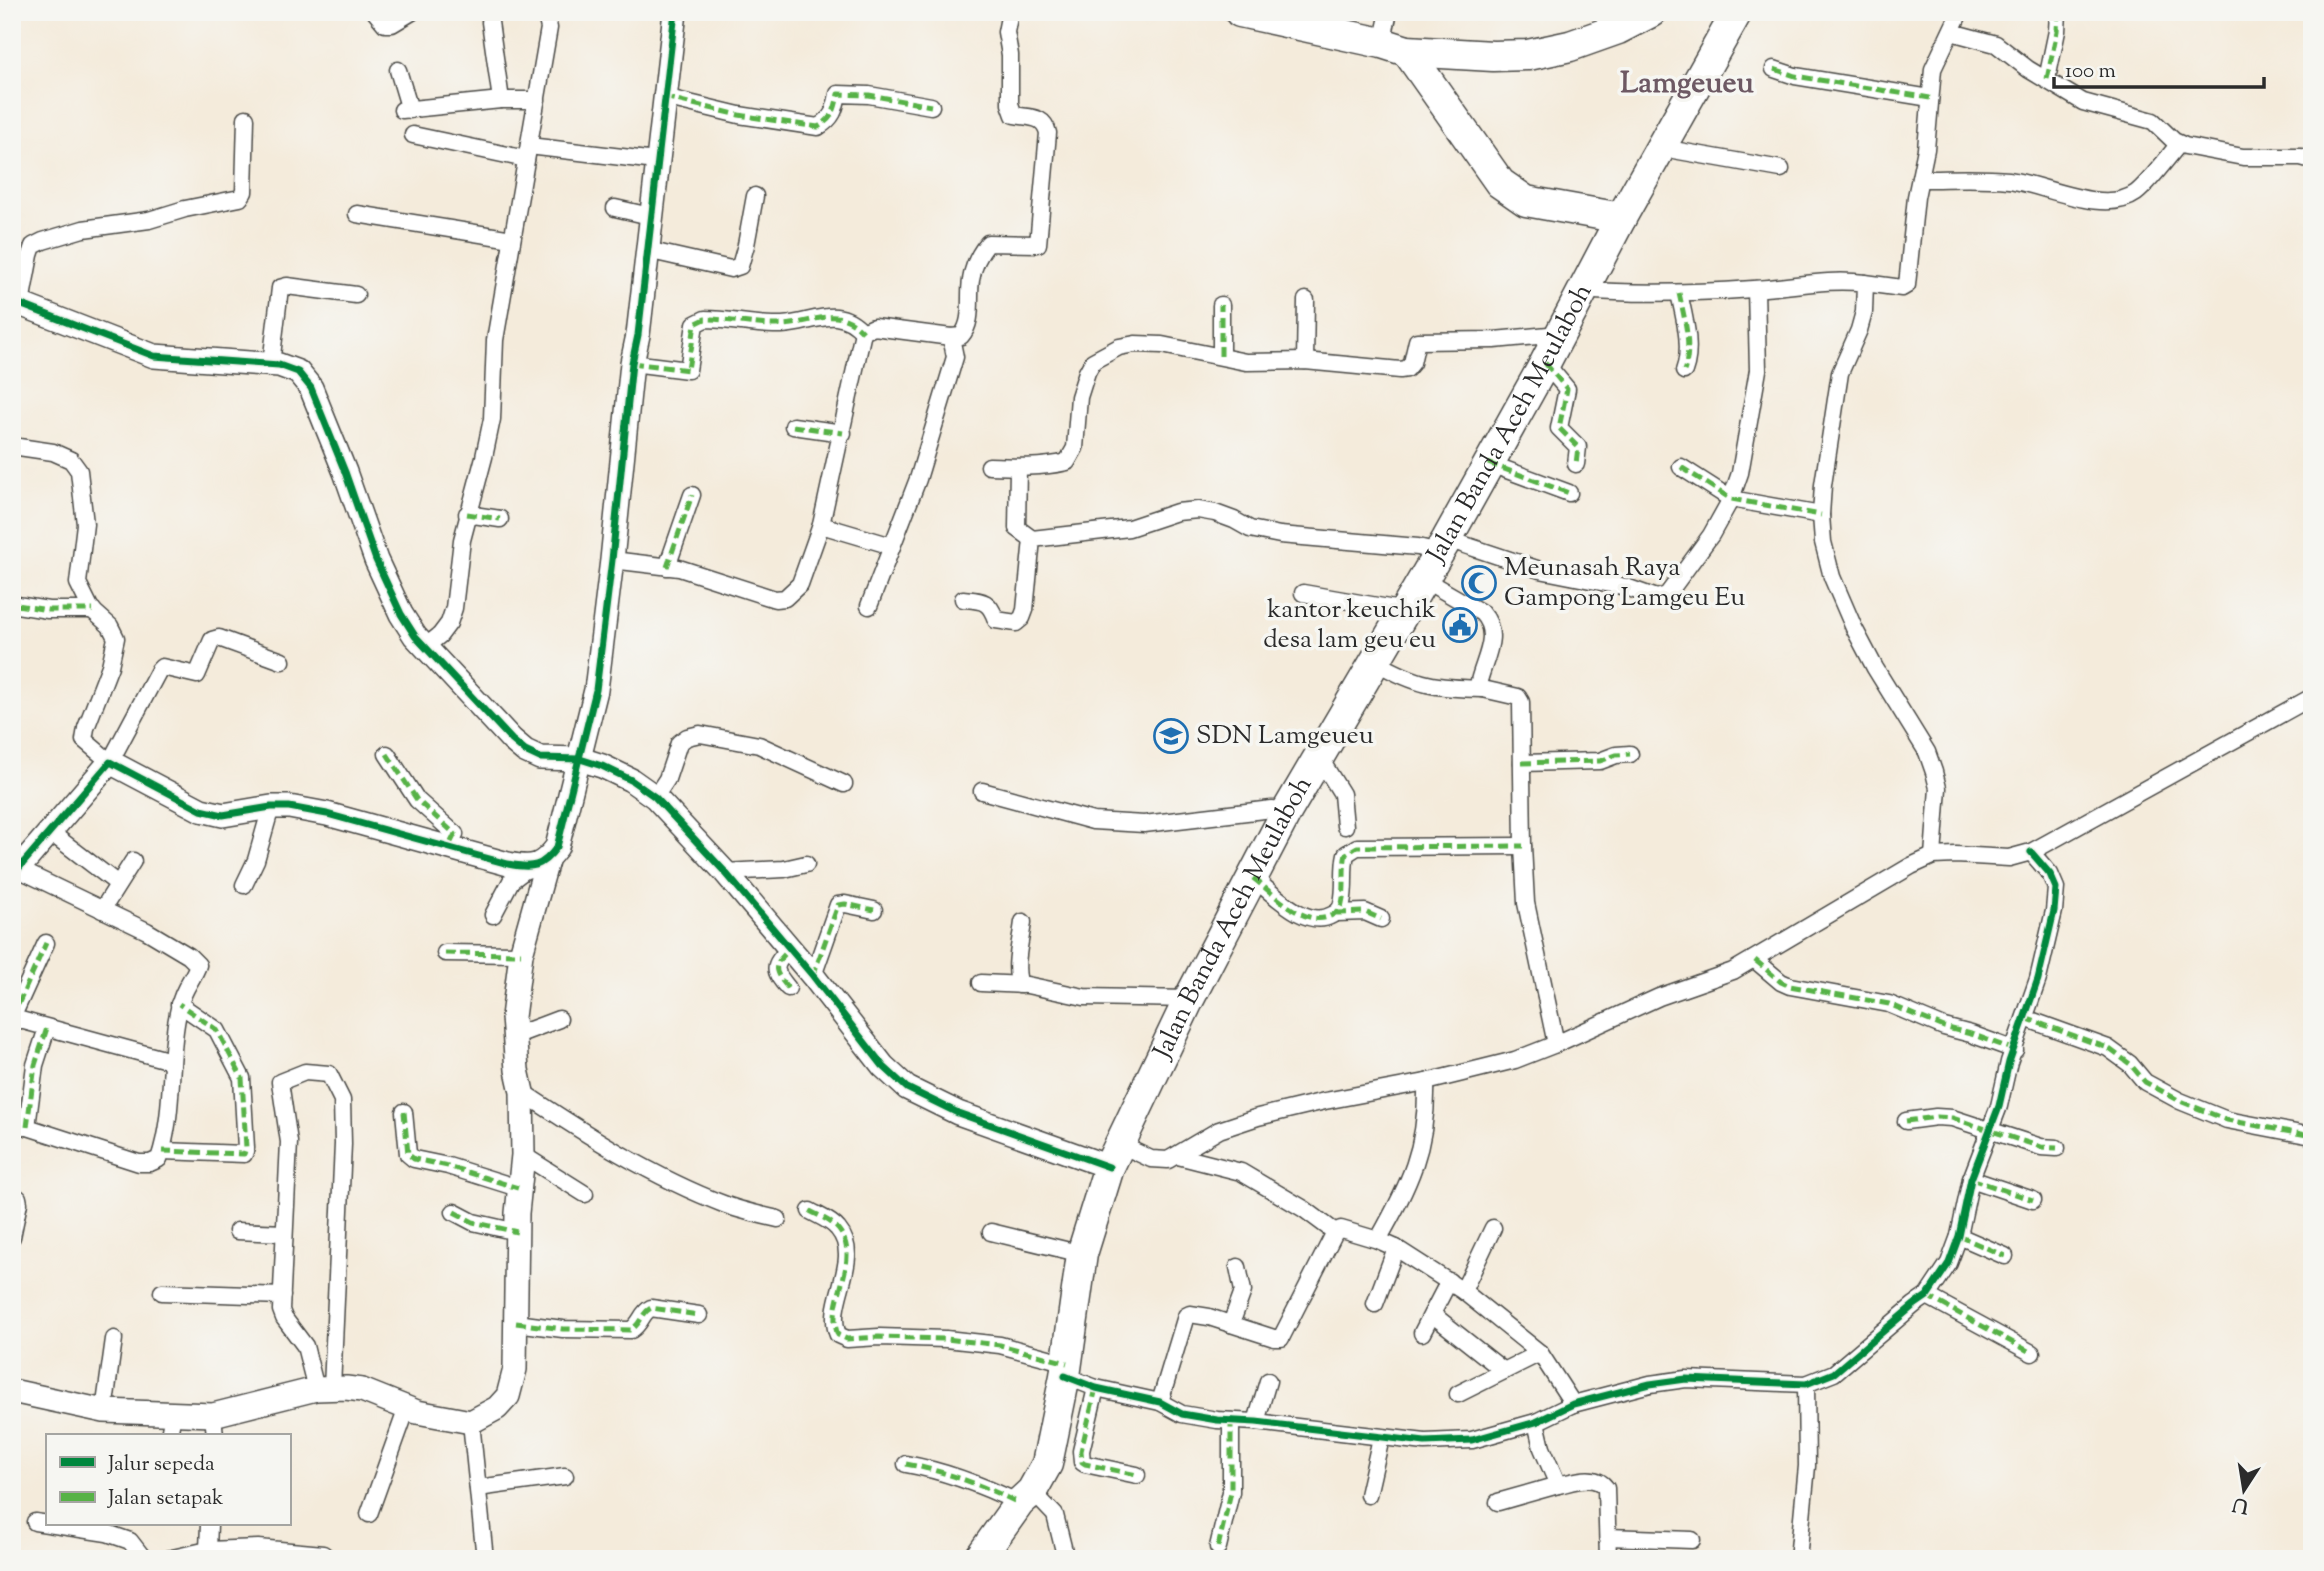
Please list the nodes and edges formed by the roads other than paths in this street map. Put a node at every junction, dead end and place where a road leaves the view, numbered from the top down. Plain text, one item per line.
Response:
1 (375, 12) edge
2 (412, 12) edge
3 (675, 12) edge
4 (1010, 12) edge
5 (1240, 12) edge
6 (1389, 12) edge
7 (1651, 12) edge
8 (1737, 12) edge
9 (1960, 12) edge
10 (2058, 12) edge
11 (544, 13) edge
12 (490, 22) dead end
13 (1951, 32) junction
14 (1394, 47) junction
15 (1774, 69) dead end
16 (398, 70) dead end
17 (2047, 79) junction
18 (664, 97) junction
19 (1930, 98) junction
20 (501, 100) junction
21 (537, 100) junction
22 (931, 106) dead end
23 (246, 118) dead end
24 (413, 135) dead end
25 (2179, 144) junction
26 (1662, 148) junction
27 (528, 153) junction
28 (2312, 160) edge
29 (656, 161) junction
30 (1781, 169) dead end
31 (1922, 179) junction
32 (755, 196) dead end
33 (615, 208) dead end
34 (357, 214) dead end
35 (650, 216) junction
36 (1621, 218) junction
37 (512, 239) junction
38 (647, 250) junction
39 (1865, 283) junction
40 (1756, 289) junction
41 (1582, 290) junction
42 (1679, 293) junction
43 (356, 295) dead end
44 (1306, 300) dead end
45 (16, 302) edge
46 (1222, 304) dead end
47 (863, 332) junction
48 (1559, 334) junction
49 (951, 337) junction
50 (1221, 356) junction
51 (1305, 361) junction
52 (632, 363) junction
53 (1545, 363) junction
54 (271, 364) junction
55 (1684, 370) dead end
56 (793, 426) dead end
57 (843, 433) junction
58 (12, 446) edge
59 (1488, 463) junction
60 (1576, 464) dead end
61 (989, 466) dead end
62 (1681, 467) dead end
63 (1018, 468) junction
64 (1569, 493) dead end
65 (692, 495) dead end
66 (1731, 499) junction
67 (467, 514) junction
68 (1821, 515) junction
69 (500, 519) dead end
70 (821, 525) junction
71 (1032, 539) junction
72 (892, 546) junction
73 (1443, 546) junction
74 (612, 560) junction
75 (667, 567) junction
76 (1423, 579) junction
77 (1303, 593) dead end
78 (963, 599) dead end
79 (17, 605) dead end
80 (869, 606) dead end
81 (93, 610) junction
82 (1406, 611) junction
83 (425, 647) junction
84 (282, 661) dead end
85 (1376, 662) junction
86 (1483, 690) junction
87 (2312, 697) edge
88 (387, 754) dead end
89 (1630, 754) dead end
90 (1319, 757) junction
91 (110, 762) junction
92 (1522, 763) junction
93 (577, 767) junction
94 (844, 784) dead end
95 (982, 791) dead end
96 (655, 797) junction
97 (271, 807) junction
98 (1287, 811) junction
99 (1345, 826) dead end
100 (50, 832) junction
101 (1522, 846) junction
102 (448, 848) junction
103 (2031, 852) junction
104 (1933, 856) junction
105 (133, 861) dead end
106 (537, 864) junction
107 (806, 864) dead end
108 (15, 870) edge
109 (725, 872) junction
110 (1253, 878) junction
111 (118, 884) junction
112 (244, 885) dead end
113 (102, 909) junction
114 (874, 910) dead end
115 (1337, 913) junction
116 (493, 915) dead end
117 (1381, 919) dead end
118 (1023, 922) dead end
119 (46, 943) dead end
120 (445, 953) dead end
121 (786, 953) junction
122 (522, 954) junction
123 (1755, 960) junction
124 (813, 976) junction
125 (981, 983) dead end
126 (1020, 985) junction
127 (788, 988) dead end
128 (1189, 999) junction
129 (179, 1004) junction
130 (12, 1018) edge
131 (559, 1018) dead end
132 (2025, 1018) junction
133 (47, 1028) junction
134 (514, 1036) junction
135 (1556, 1044) junction
136 (2015, 1050) junction
137 (171, 1060) junction
138 (1426, 1082) junction
139 (522, 1092) junction
140 (404, 1112) dead end
141 (1906, 1121) dead end
142 (20, 1124) edge
143 (1991, 1129) junction
144 (2312, 1136) edge
145 (2057, 1149) dead end
146 (162, 1151) junction
147 (523, 1155) junction
148 (1114, 1156) junction
149 (1178, 1156) junction
150 (1971, 1179) junction
151 (518, 1188) junction
152 (585, 1194) dead end
153 (12, 1195) edge
154 (2033, 1200) dead end
155 (810, 1211) dead end
156 (454, 1212) dead end
157 (778, 1219) dead end
158 (1493, 1228) dead end
159 (237, 1231) dead end
160 (991, 1231) dead end
161 (517, 1232) junction
162 (1335, 1232) junction
163 (284, 1233) junction
164 (1959, 1236) junction
165 (12, 1237) edge
166 (1378, 1240) junction
167 (1396, 1248) junction
168 (1082, 1254) junction
169 (2005, 1256) dead end
170 (1238, 1267) dead end
171 (1449, 1281) junction
172 (1463, 1291) junction
173 (162, 1292) dead end
174 (282, 1296) junction
175 (1927, 1296) junction
176 (1375, 1304) dead end
177 (1432, 1314) junction
178 (699, 1315) dead end
179 (516, 1322) junction
180 (1231, 1324) junction
181 (1422, 1333) dead end
182 (114, 1339) dead end
183 (1540, 1353) junction
184 (2032, 1353) dead end
185 (1066, 1370) junction
186 (1504, 1371) junction
187 (1268, 1381) dead end
188 (1807, 1384) junction
189 (324, 1388) junction
190 (1096, 1388) junction
191 (12, 1391) edge
192 (1458, 1394) dead end
193 (1160, 1402) junction
194 (1573, 1404) junction
195 (407, 1408) junction
196 (104, 1411) junction
197 (1231, 1421) junction
198 (471, 1422) junction
199 (1255, 1422) junction
200 (1536, 1422) junction
201 (171, 1425) edge
202 (214, 1426) edge
203 (1381, 1438) junction
204 (906, 1464) dead end
205 (1137, 1475) dead end
206 (565, 1476) dead end
207 (1558, 1485) junction
208 (478, 1488) junction
209 (1368, 1495) dead end
210 (1026, 1497) junction
211 (1498, 1502) dead end
212 (369, 1514) dead end
213 (35, 1522) dead end
214 (46, 1524) edge
215 (61, 1526) edge
216 (209, 1526) edge
217 (1608, 1537) junction
218 (1692, 1540) dead end
219 (1217, 1546) dead end
220 (208, 1550) junction
221 (144, 1559) edge
222 (168, 1559) edge
223 (329, 1559) edge
224 (485, 1559) edge
225 (979, 1559) edge
226 (1066, 1559) edge
227 (1608, 1559) edge
228 (1798, 1559) edge

1 - 2 street
3 - 18 street
4 - 49 street
5 - 14 highway
6 - 14 street
7 - 14 highway
8 - 26 highway, Jalan Banda Aceh Meulaboh
9 - 13 street
10 - 17 street
11 - 21 street
12 - 20 street
13 - 17 street
13 - 19 street
14 - 36 highway
15 - 19 street
16 - 20 street
17 - 25 street
18 - 22 street
18 - 29 street
19 - 31 street
20 - 21 street
21 - 27 street
23 - 45 street
24 - 27 street
25 - 28 street
25 - 31 street
26 - 30 street
26 - 36 highway, Jalan Banda Aceh Meulaboh
27 - 29 street
27 - 37 street
29 - 35 street
31 - 39 street
32 - 38 street
33 - 35 street
34 - 37 street
35 - 38 street
36 - 41 highway, Jalan Banda Aceh Meulaboh
37 - 67 street
38 - 52 street
39 - 40 street
39 - 68 street
40 - 42 street
40 - 66 street
41 - 42 street
41 - 48 highway, Jalan Banda Aceh Meulaboh
42 - 55 street
43 - 54 street
44 - 51 street
45 - 54 street
46 - 50 street
47 - 49 street
47 - 52 street
47 - 57 street
48 - 51 street
48 - 53 highway, Jalan Banda Aceh Meulaboh
49 - 72 street
50 - 51 street
50 - 63 street
52 - 74 street
53 - 59 highway, Jalan Banda Aceh Meulaboh
53 - 60 street
54 - 83 street
56 - 57 street
57 - 70 street
58 - 81 street
59 - 64 street
59 - 73 highway, Jalan Banda Aceh Meulaboh
61 - 63 street
62 - 66 street
63 - 71 street
65 - 75 street
66 - 68 street
66 - 73 street
67 - 69 street
67 - 83 street
68 - 104 street
70 - 72 street
70 - 75 street
71 - 73 street
71 - 78 street
72 - 80 street
73 - 76 highway, Jalan Banda Aceh Meulaboh
74 - 75 street
74 - 93 street
76 - 82 highway, Jalan Banda Aceh Meulaboh
76 - 86 street
77 - 82 street
79 - 81 street
81 - 91 street
82 - 85 highway, Jalan Banda Aceh Meulaboh
83 - 93 street
84 - 91 street
85 - 86 street
85 - 90 highway, Jalan Banda Aceh Meulaboh
86 - 92 street
87 - 103 street
88 - 102 street
89 - 92 street
90 - 98 highway, Jalan Banda Aceh Meulaboh
90 - 99 street
91 - 97 street
91 - 100 street
92 - 101 street
93 - 96 street
93 - 106 street
94 - 96 street
95 - 98 street
96 - 109 street
97 - 102 street
97 - 112 street
98 - 110 highway, Jalan Banda Aceh Meulaboh
100 - 108 street
100 - 111 street
101 - 115 street
101 - 135 street
102 - 106 street
103 - 104 street
103 - 132 street
104 - 123 street
105 - 111 street
106 - 116 street
106 - 122 street
107 - 109 street
108 - 113 street
109 - 121 street
110 - 115 street
110 - 128 highway, Jalan Banda Aceh Meulaboh
111 - 113 street
113 - 129 street
114 - 124 street
115 - 117 street
118 - 126 street
119 - 130 street
120 - 122 street
121 - 124 street
121 - 127 street
122 - 134 street
123 - 135 street
123 - 136 street
124 - 148 street
125 - 126 street
126 - 128 street
128 - 148 highway, Jalan Banda Aceh Meulaboh
129 - 137 street
129 - 146 street
130 - 133 street
131 - 134 street
132 - 136 street
132 - 144 street
133 - 137 street
133 - 142 street
134 - 139 street
135 - 138 street
136 - 143 street
137 - 146 street
138 - 149 street
138 - 166 street
139 - 147 street
139 - 157 street
140 - 151 street
141 - 143 street
142 - 146 street
143 - 145 street
143 - 150 street
147 - 151 street
147 - 152 street
148 - 149 street
148 - 168 highway, Jalan Banda Aceh Meulaboh
149 - 162 street
150 - 154 street
150 - 164 street
151 - 161 street
153 - 165 street
155 - 185 street
156 - 161 street
158 - 172 street
159 - 163 street
160 - 168 street
161 - 179 street
162 - 166 street
162 - 180 street
163 - 174 street
163 - 189 street
164 - 169 street
164 - 175 street
166 - 167 street
167 - 171 street
167 - 176 street
168 - 185 highway, Jalan Banda Aceh Meulaboh
170 - 180 street
171 - 172 street
171 - 177 street
172 - 183 street
173 - 174 street
174 - 189 street
175 - 184 street
175 - 188 street
177 - 181 street
177 - 186 street
178 - 179 street
179 - 198 street
180 - 193 street
182 - 196 street
183 - 186 street
183 - 194 street
185 - 190 street
185 - 210 highway, Jalan Banda Aceh Meulaboh
186 - 192 street
187 - 199 street
188 - 194 street
188 - 228 street
189 - 195 street
189 - 202 street
190 - 193 street
190 - 205 street
191 - 196 street
193 - 197 street
194 - 200 street
195 - 198 street
195 - 212 street
196 - 201 street
197 - 199 street
197 - 219 street
198 - 208 street
199 - 203 street
200 - 203 street
200 - 207 street
201 - 202 street
203 - 209 street
204 - 210 street
206 - 208 street
207 - 211 street
207 - 217 street
208 - 224 street
210 - 225 highway, Jalan Banda Aceh Meulaboh
210 - 226 street
213 - 214 street
215 - 221 street
216 - 220 street
217 - 218 street
217 - 227 street
220 - 222 street
220 - 223 street

